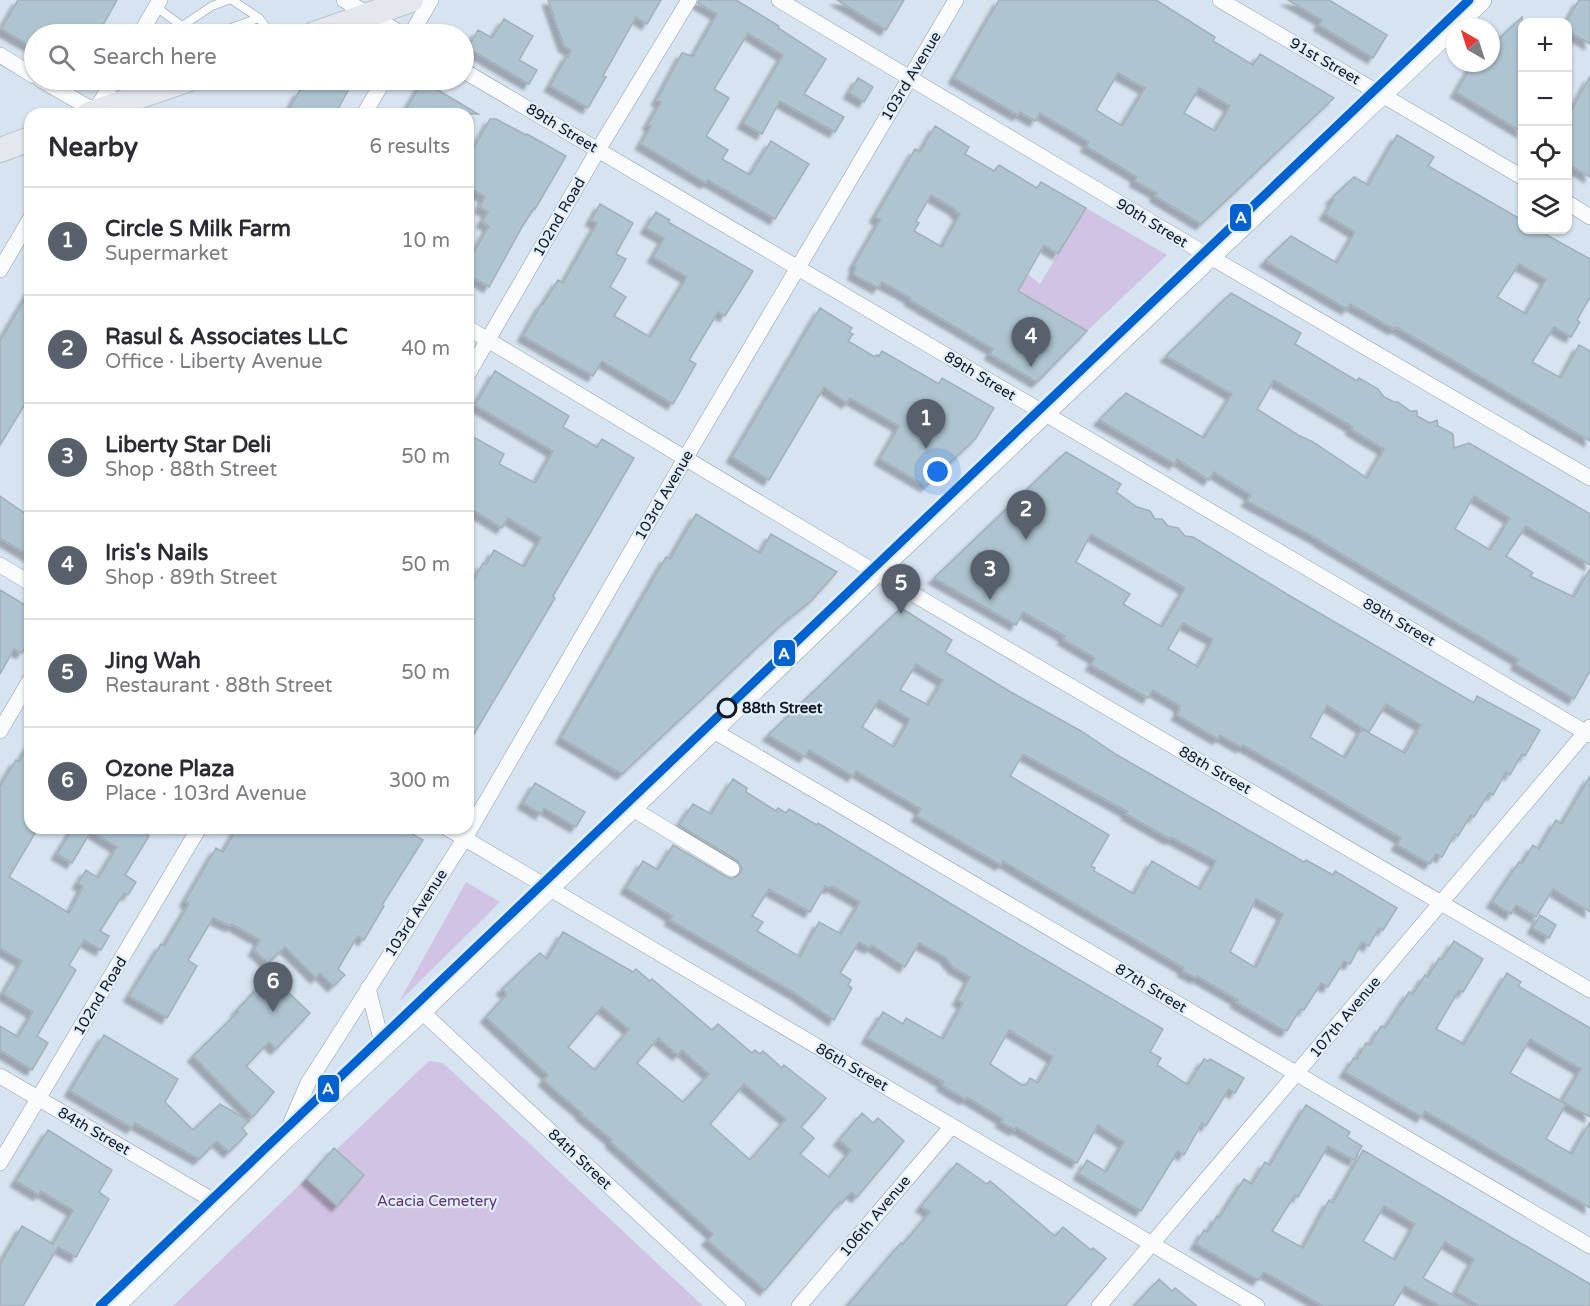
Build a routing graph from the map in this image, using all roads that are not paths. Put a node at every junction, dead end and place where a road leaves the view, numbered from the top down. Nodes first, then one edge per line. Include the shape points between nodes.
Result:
1 (228, 0) edge
2 (232, 0) edge
3 (344, 0) edge
4 (411, 0) edge
5 (431, 0) edge
6 (689, 0) edge
7 (779, 0) edge
8 (956, 0) edge
9 (1220, 0) edge
10 (1481, 0) edge
11 (158, 4) edge
12 (369, 15) junction
13 (259, 18) junction
14 (146, 24) edge
15 (177, 24) edge
16 (191, 24) edge
17 (241, 24) edge
18 (264, 24) edge
19 (343, 24) edge
20 (385, 24) edge
21 (417, 24) edge
22 (0, 55) edge
23 (24, 70) edge
24 (474, 76) edge
25 (910, 78) junction
26 (57, 90) edge
27 (108, 90) edge
28 (159, 90) edge
29 (378, 90) edge
30 (1382, 93) junction
31 (86, 108) edge
32 (97, 108) edge
33 (108, 108) edge
34 (368, 108) edge
35 (24, 141) edge
36 (0, 150) edge
37 (598, 150) junction
38 (1518, 175) edge
39 (1572, 206) edge
40 (1590, 217) edge
41 (24, 229) edge
42 (1210, 257) junction
43 (797, 268) junction
44 (0, 270) edge
45 (474, 332) edge
46 (488, 340) junction
47 (474, 364) edge
48 (1044, 414) junction
49 (686, 457) junction
50 (1590, 478) edge
51 (0, 565) edge
52 (876, 571) junction
53 (24, 579) edge
54 (24, 690) edge
55 (712, 730) junction
56 (0, 731) edge
57 (1588, 731) edge
58 (631, 808) junction
59 (474, 822) edge
60 (195, 834) edge
61 (458, 834) edge
62 (467, 834) edge
63 (465, 838) junction
64 (732, 869) dead end
65 (547, 889) junction
66 (1441, 903) junction
67 (369, 988) junction
68 (1590, 990) edge
69 (421, 1011) junction
70 (383, 1047) junction
71 (1297, 1074) junction
72 (0, 1076) edge
73 (39, 1099) junction
74 (952, 1126) junction
75 (284, 1139) junction
76 (0, 1163) edge
77 (219, 1204) junction
78 (1152, 1244) junction
79 (1590, 1246) edge
80 (114, 1306) edge
81 (738, 1306) edge
82 (799, 1306) edge
83 (1099, 1306) edge
84 (1257, 1306) edge

1 - 16 lane
2 - 13 lane
3 - 12 street
4 - 12 main road
5 - 21 street
6 - 37 street, 102nd Road
7 - 25 street, 90th Street
8 - 25 street, 103rd Avenue
9 - 30 street, 91st Street
10 - 30 street
11 - 14 street
11 - 15 lane
12 - 19 main road
12 - 20 street
13 - 17 lane
13 - 18 lane
22 - 23 street
24 - 37 street, 89th Street
25 - 42 street, 90th Street
25 - 43 street, 103rd Avenue
26 - 31 street
27 - 32 street
28 - 33 main road
29 - 34 street
30 - 38 street, 91st Street
30 - 42 street
35 - 36 main road
37 - 43 street, 89th Street
37 - 46 street, 102nd Road
39 - 40 street
41 - 44 street
42 - 48 street
42 - 50 street, 90th Street
43 - 48 street, 89th Street
43 - 49 street, 103rd Avenue
45 - 46 street, 88th Street
46 - 47 street, 102nd Road
46 - 49 street, 88th Street
48 - 52 street
48 - 57 street, 89th Street
49 - 52 street, 88th Street
49 - 59 street, 103rd Avenue
51 - 53 street
52 - 55 street
52 - 66 street, 88th Street
54 - 56 street
55 - 58 street
55 - 71 street, 87th Street
57 - 66 street, 107th Avenue
58 - 64 street
58 - 65 street
60 - 73 street, 102nd Road
61 - 63 street, 86th Street
62 - 63 street, 103rd Avenue
63 - 65 street, 86th Street
63 - 67 street, 103rd Avenue
65 - 69 street
65 - 74 street, 86th Street
66 - 68 street, 88th Street
66 - 71 street, 107th Avenue
67 - 70 street
67 - 75 street, 103rd Avenue via 308,1083
69 - 70 street
69 - 81 street, 84th Street
70 - 75 street
71 - 78 street, 107th Avenue
71 - 79 street, 87th Street
72 - 73 street, 84th Street
73 - 76 street, 102nd Road
73 - 77 street, 84th Street
74 - 78 street, 86th Street
74 - 82 street, 106th Avenue
75 - 77 street
77 - 80 street
78 - 83 street, 107th Avenue
78 - 84 street, 86th Street

